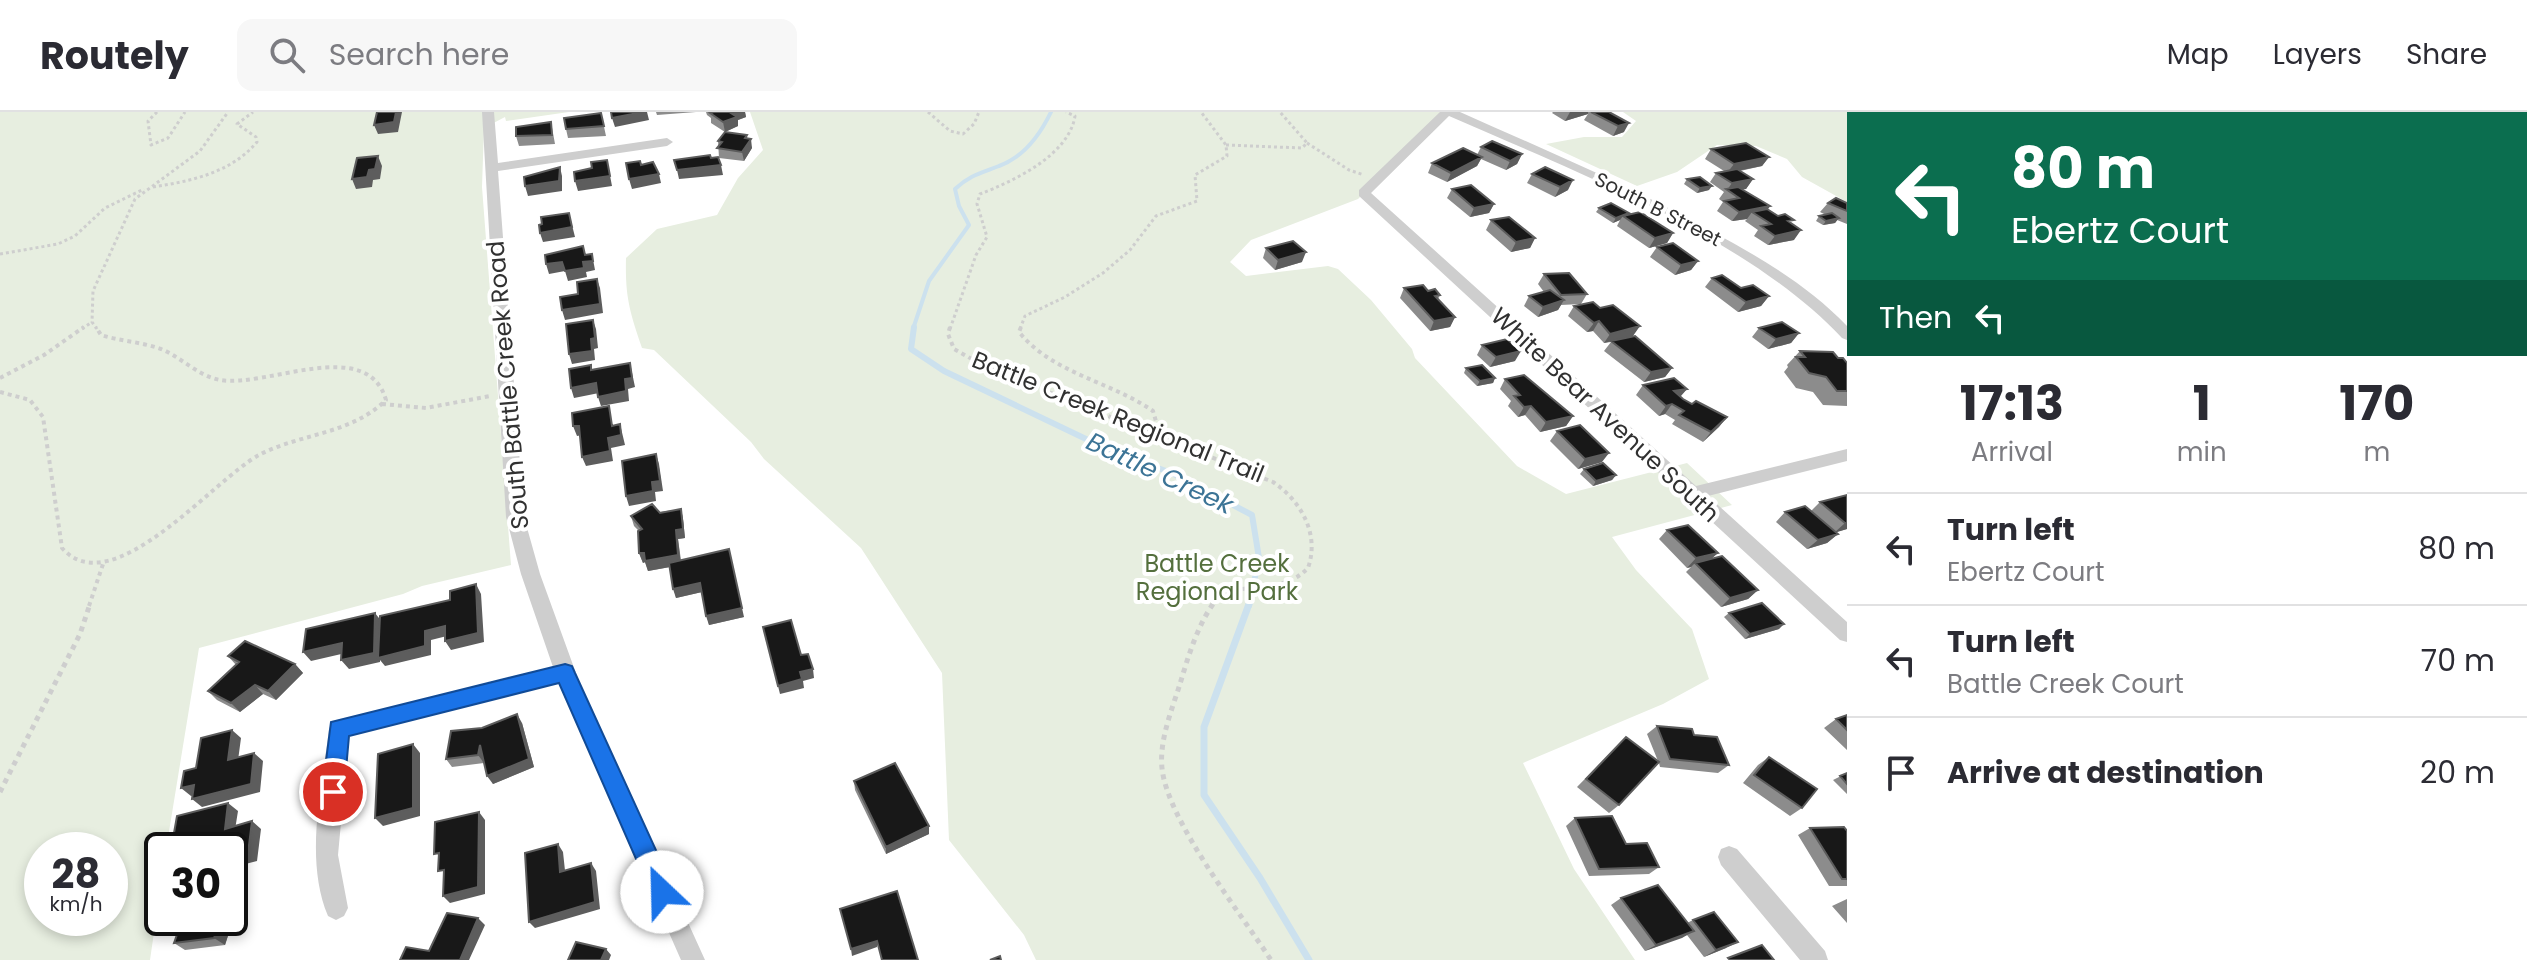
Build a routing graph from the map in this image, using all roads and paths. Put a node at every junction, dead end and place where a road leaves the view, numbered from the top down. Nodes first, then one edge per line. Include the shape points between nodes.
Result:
1 (157, 112) edge
2 (185, 112) edge
3 (228, 112) edge
4 (253, 112) edge
5 (488, 112) edge
6 (928, 112) edge
7 (979, 112) edge
8 (1066, 112) edge
9 (1201, 112) edge
10 (1280, 112) edge
11 (1448, 112) edge
12 (667, 142) dead end
13 (1307, 143) junction
14 (1226, 145) junction
15 (492, 168) junction
16 (1378, 180) junction
17 (149, 187) junction
18 (0, 254) edge
19 (92, 322) junction
20 (1847, 335) edge
21 (0, 378) edge
22 (0, 392) edge
23 (507, 393) junction
24 (382, 404) junction
25 (1160, 435) junction
26 (1847, 455) edge
27 (1691, 494) junction
28 (103, 564) junction
29 (1847, 634) edge
30 (565, 673) junction
31 (0, 792) edge
32 (1729, 857) dead end
33 (336, 908) dead end
34 (693, 960) edge
35 (1271, 960) edge
36 (1816, 960) edge

1 - 2 path via 148,121 151,145 167,140
3 - 17 path via 200,151
4 - 17 path via 237,124 257,142 241,158 187,182
5 - 15 street, South Battle Creek Road
6 - 7 path via 949,133 965,134 974,128
8 - 25 path, Battle Creek Regional Trail via 1076,122 1067,141 1000,188 980,194 977,204 987,237 948,334 954,349 986,367
9 - 14 path
10 - 13 path
11 - 16 street
11 - 20 street, South B Street via 1665,209 1800,289
12 - 15 street
13 - 14 path via 1281,149
13 - 16 path via 1349,170
14 - 25 path via 1227,156 1195,175 1197,201 1160,213 1128,253 1074,293 1025,316 1019,332 1030,349 1153,411
15 - 23 street, South Battle Creek Road
16 - 27 street, White Bear Avenue South via 1364,193
17 - 18 path via 105,208 58,244
17 - 19 path via 135,199 93,291
19 - 21 path
19 - 24 path via 101,335 157,347 221,380 360,368 380,383 386,400
22 - 28 path via 30,400 43,417 62,548 72,560
23 - 24 path via 417,410
23 - 30 street, South Battle Creek Road via 515,517 529,577
24 - 28 path via 358,422 260,454 174,522 128,554
25 - 35 path, Battle Creek Regional Trail via 1291,493 1311,534 1310,560 1301,577 1272,588 1230,591 1216,600 1181,676 1161,766 1168,799
26 - 27 street
27 - 29 street, White Bear Avenue South
28 - 31 path via 80,634
30 - 33 street via 339,729 327,855
30 - 34 street, South Battle Creek Road
32 - 36 street

